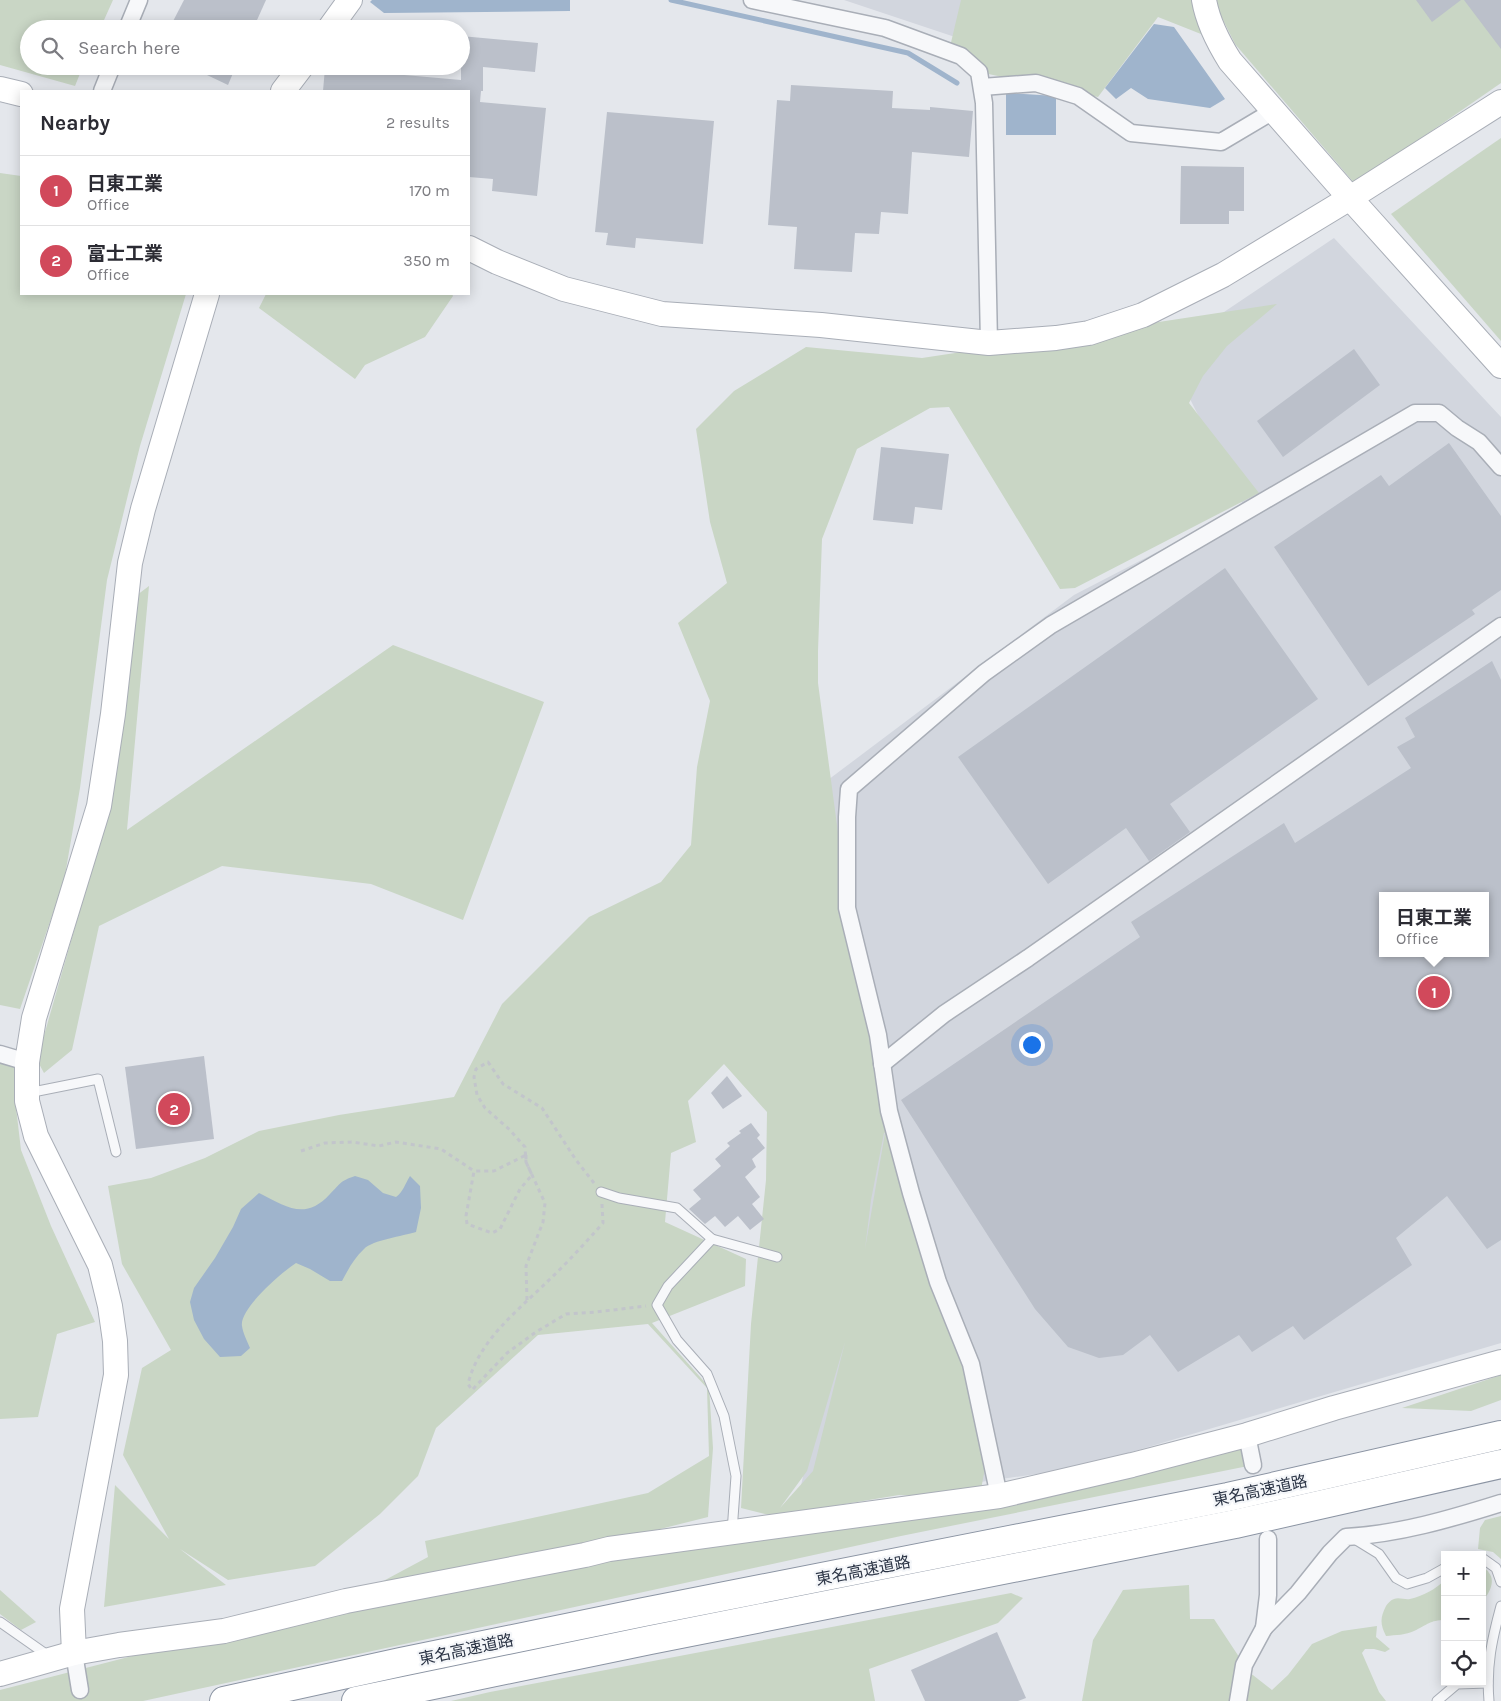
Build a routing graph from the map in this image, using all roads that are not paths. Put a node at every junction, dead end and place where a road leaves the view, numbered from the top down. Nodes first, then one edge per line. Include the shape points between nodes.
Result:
1 (139, 0) edge
2 (350, 0) edge
3 (752, 0) edge
4 (1204, 0) edge
5 (131, 20) edge
6 (336, 20) edge
7 (108, 75) edge
8 (295, 75) edge
9 (982, 87) junction
10 (0, 90) edge
11 (102, 90) edge
12 (284, 90) edge
13 (20, 94) edge
14 (1501, 102) edge
15 (1273, 111) junction
16 (1350, 198) junction
17 (470, 248) edge
18 (207, 295) edge
19 (989, 343) junction
20 (1501, 366) edge
21 (1501, 466) edge
22 (1501, 626) edge
23 (0, 1054) edge
24 (27, 1062) junction
25 (882, 1064) junction
26 (27, 1093) junction
27 (116, 1152) dead end
28 (601, 1192) road end
29 (712, 1239) junction
30 (777, 1257) dead end
31 (1501, 1362) edge
32 (1247, 1435) junction
33 (1501, 1435) edge
34 (1253, 1464) dead end
35 (1501, 1464) edge
36 (999, 1496) junction
37 (1501, 1504) edge
38 (732, 1532) junction
39 (1351, 1536) junction
40 (1268, 1539) dead end
41 (1486, 1561) edge
42 (1441, 1570) edge
43 (1501, 1582) edge
44 (1501, 1606) edge
45 (0, 1622) edge
46 (1264, 1628) junction
47 (63, 1656) junction
48 (0, 1674) edge
49 (1488, 1683) junction
50 (80, 1690) dead end
51 (224, 1701) edge
52 (356, 1701) edge
53 (1238, 1701) edge
54 (1437, 1701) edge
55 (1489, 1701) edge

1 - 5 street
2 - 6 street
3 - 9 street via 885,28 961,56 979,72
4 - 15 street via 1216,38 1230,61
7 - 11 street
8 - 12 street
9 - 15 street via 1036,83 1078,96 1131,133 1221,142
9 - 19 street
10 - 13 street
14 - 16 street
15 - 16 street
16 - 19 street via 1223,275 1143,315 1089,333
16 - 20 street
17 - 19 street via 564,289 662,314 821,325
18 - 24 street via 130,563 99,806 34,1018
21 - 25 street via 1479,442 1439,413 1415,413 1051,625 984,674 849,790 846,908 878,1035
22 - 25 street via 944,1014
23 - 24 street
24 - 26 street
25 - 36 street via 888,1111 911,1193 938,1282 971,1364
26 - 27 lane via 98,1079
26 - 47 street via 36,1136 100,1265 115,1341 116,1375
28 - 29 lane via 677,1208
29 - 30 lane
29 - 38 lane via 668,1286 657,1305 677,1340 707,1374 724,1416 736,1476
31 - 32 street
32 - 34 street
32 - 36 street
33 - 51 highway, 東名高速道路 via 1228,1497 644,1612
35 - 52 highway, 東名高速道路 via 1235,1524
36 - 38 street
37 - 39 street via 1447,1520
38 - 47 street via 609,1549 346,1601 224,1631
39 - 42 lane via 1379,1554 1396,1578 1407,1584
39 - 46 street via 1330,1553
40 - 46 street via 1268,1595
41 - 43 lane via 1496,1568
44 - 49 lane via 1490,1649
45 - 47 lane
46 - 53 street via 1244,1665
47 - 48 street
47 - 50 street
49 - 54 lane via 1457,1684
49 - 55 lane

